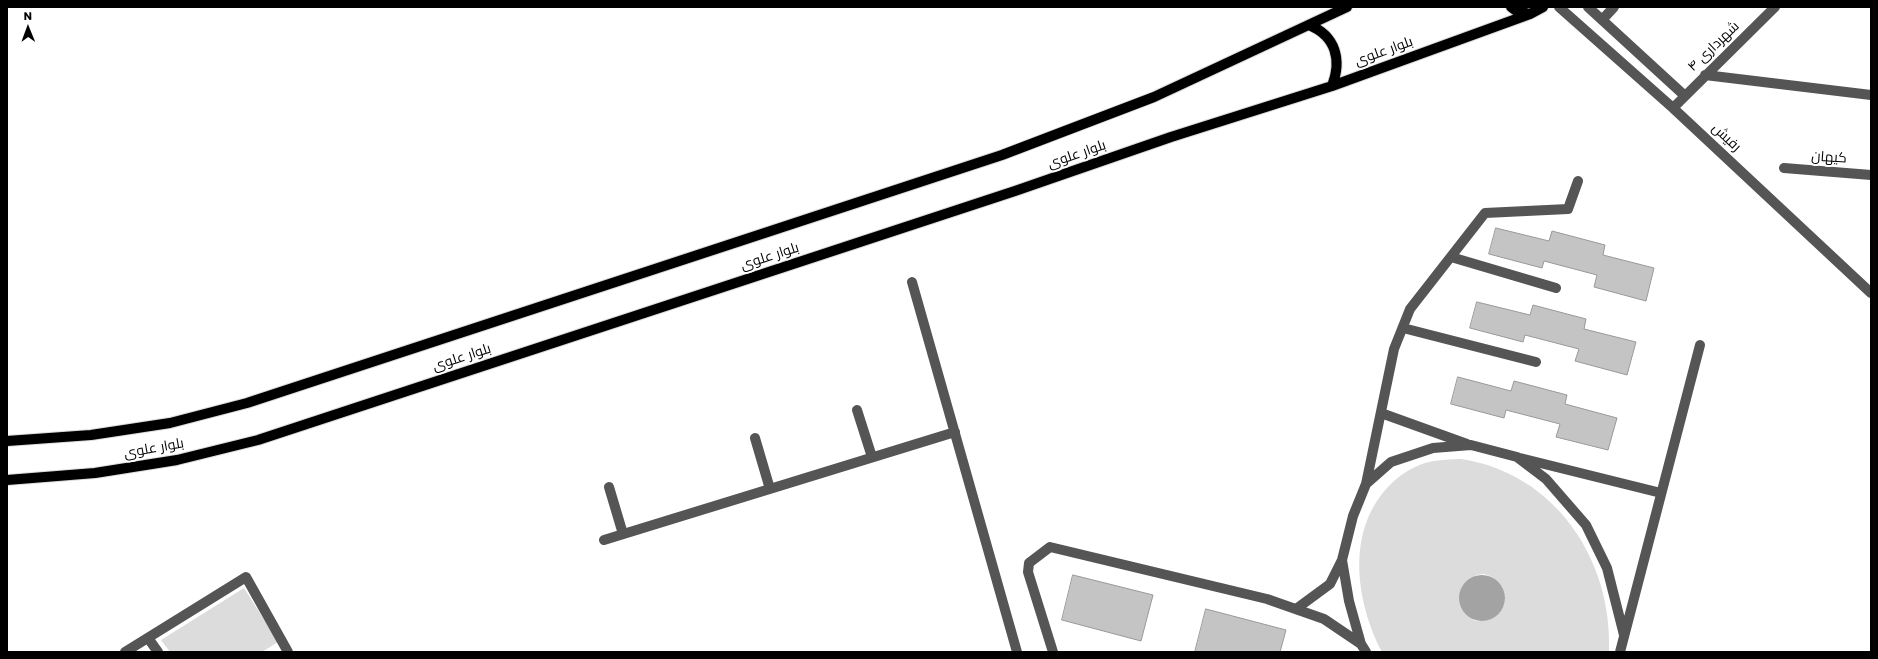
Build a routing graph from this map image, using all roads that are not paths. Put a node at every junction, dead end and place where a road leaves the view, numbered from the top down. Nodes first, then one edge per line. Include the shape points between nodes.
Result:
1 (1347, 7) edge
2 (1511, 7) edge
3 (1543, 7) edge
4 (1559, 7) edge
5 (1588, 7) edge
6 (1614, 7) edge
7 (1776, 7) edge
8 (1530, 14) junction
9 (1602, 20) junction
10 (1309, 25) junction
11 (1705, 75) junction
12 (1332, 86) junction
13 (1871, 95) edge
14 (1685, 96) junction
15 (1673, 108) junction
16 (1784, 168) dead end
17 (1871, 174) edge
18 (1578, 181) dead end
19 (1451, 257) junction
20 (912, 282) dead end
21 (1556, 288) dead end
22 (1871, 293) edge
23 (1402, 328) junction
24 (1700, 345) dead end
25 (1536, 362) dead end
26 (857, 410) dead end
27 (1381, 413) junction
28 (955, 432) junction
29 (755, 438) dead end
30 (7, 442) edge
31 (1471, 446) junction
32 (872, 457) junction
33 (1516, 457) junction
34 (7, 480) edge
35 (1366, 484) junction
36 (609, 487) dead end
37 (770, 489) junction
38 (1661, 492) junction
39 (624, 534) junction
40 (604, 540) dead end
41 (1342, 560) junction
42 (1296, 609) junction
43 (1624, 635) junction
44 (148, 638) junction
45 (1363, 648) edge
46 (125, 652) edge
47 (158, 652) edge
48 (288, 652) edge
49 (1018, 652) edge
50 (1053, 652) edge
51 (1620, 652) edge

1 - 10 main road, بلوار علوی
2 - 8 main road
3 - 8 main road, بلوار علوی
4 - 15 street, رفیش
5 - 9 street
6 - 9 street
7 - 11 street, شهرداری ۴
8 - 12 main road, بلوار علوی
9 - 14 street
10 - 12 main road via 1319,29 1334,49 1337,61
10 - 30 main road, بلوار علوی via 1154,97 1002,155 247,403 170,423 91,435
11 - 13 street
11 - 14 street, شهرداری ۴
12 - 34 main road, بلوار علوی via 258,440 170,461 95,473
14 - 15 street, شهرداری ۴
15 - 22 street, رفیش
16 - 17 street, کیهان
18 - 19 street via 1568,209 1485,213
19 - 21 street
19 - 23 street via 1410,309
20 - 28 street
23 - 25 street
23 - 27 street via 1394,349
24 - 38 street
26 - 32 street
27 - 31 street
27 - 35 street
28 - 32 street
28 - 49 street
29 - 37 street
31 - 33 street
31 - 35 street via 1433,448 1391,462
32 - 37 street
33 - 38 street
33 - 43 street via 1546,479 1586,525 1607,568
35 - 41 street via 1353,516
36 - 39 street
37 - 39 street
38 - 43 street
39 - 40 street
41 - 42 street via 1330,584
41 - 45 street via 1349,601
42 - 45 street via 1324,619
42 - 50 street via 1259,597 1050,547 1029,564 1028,572
43 - 51 street
44 - 46 street
44 - 47 street
44 - 48 street via 246,577

